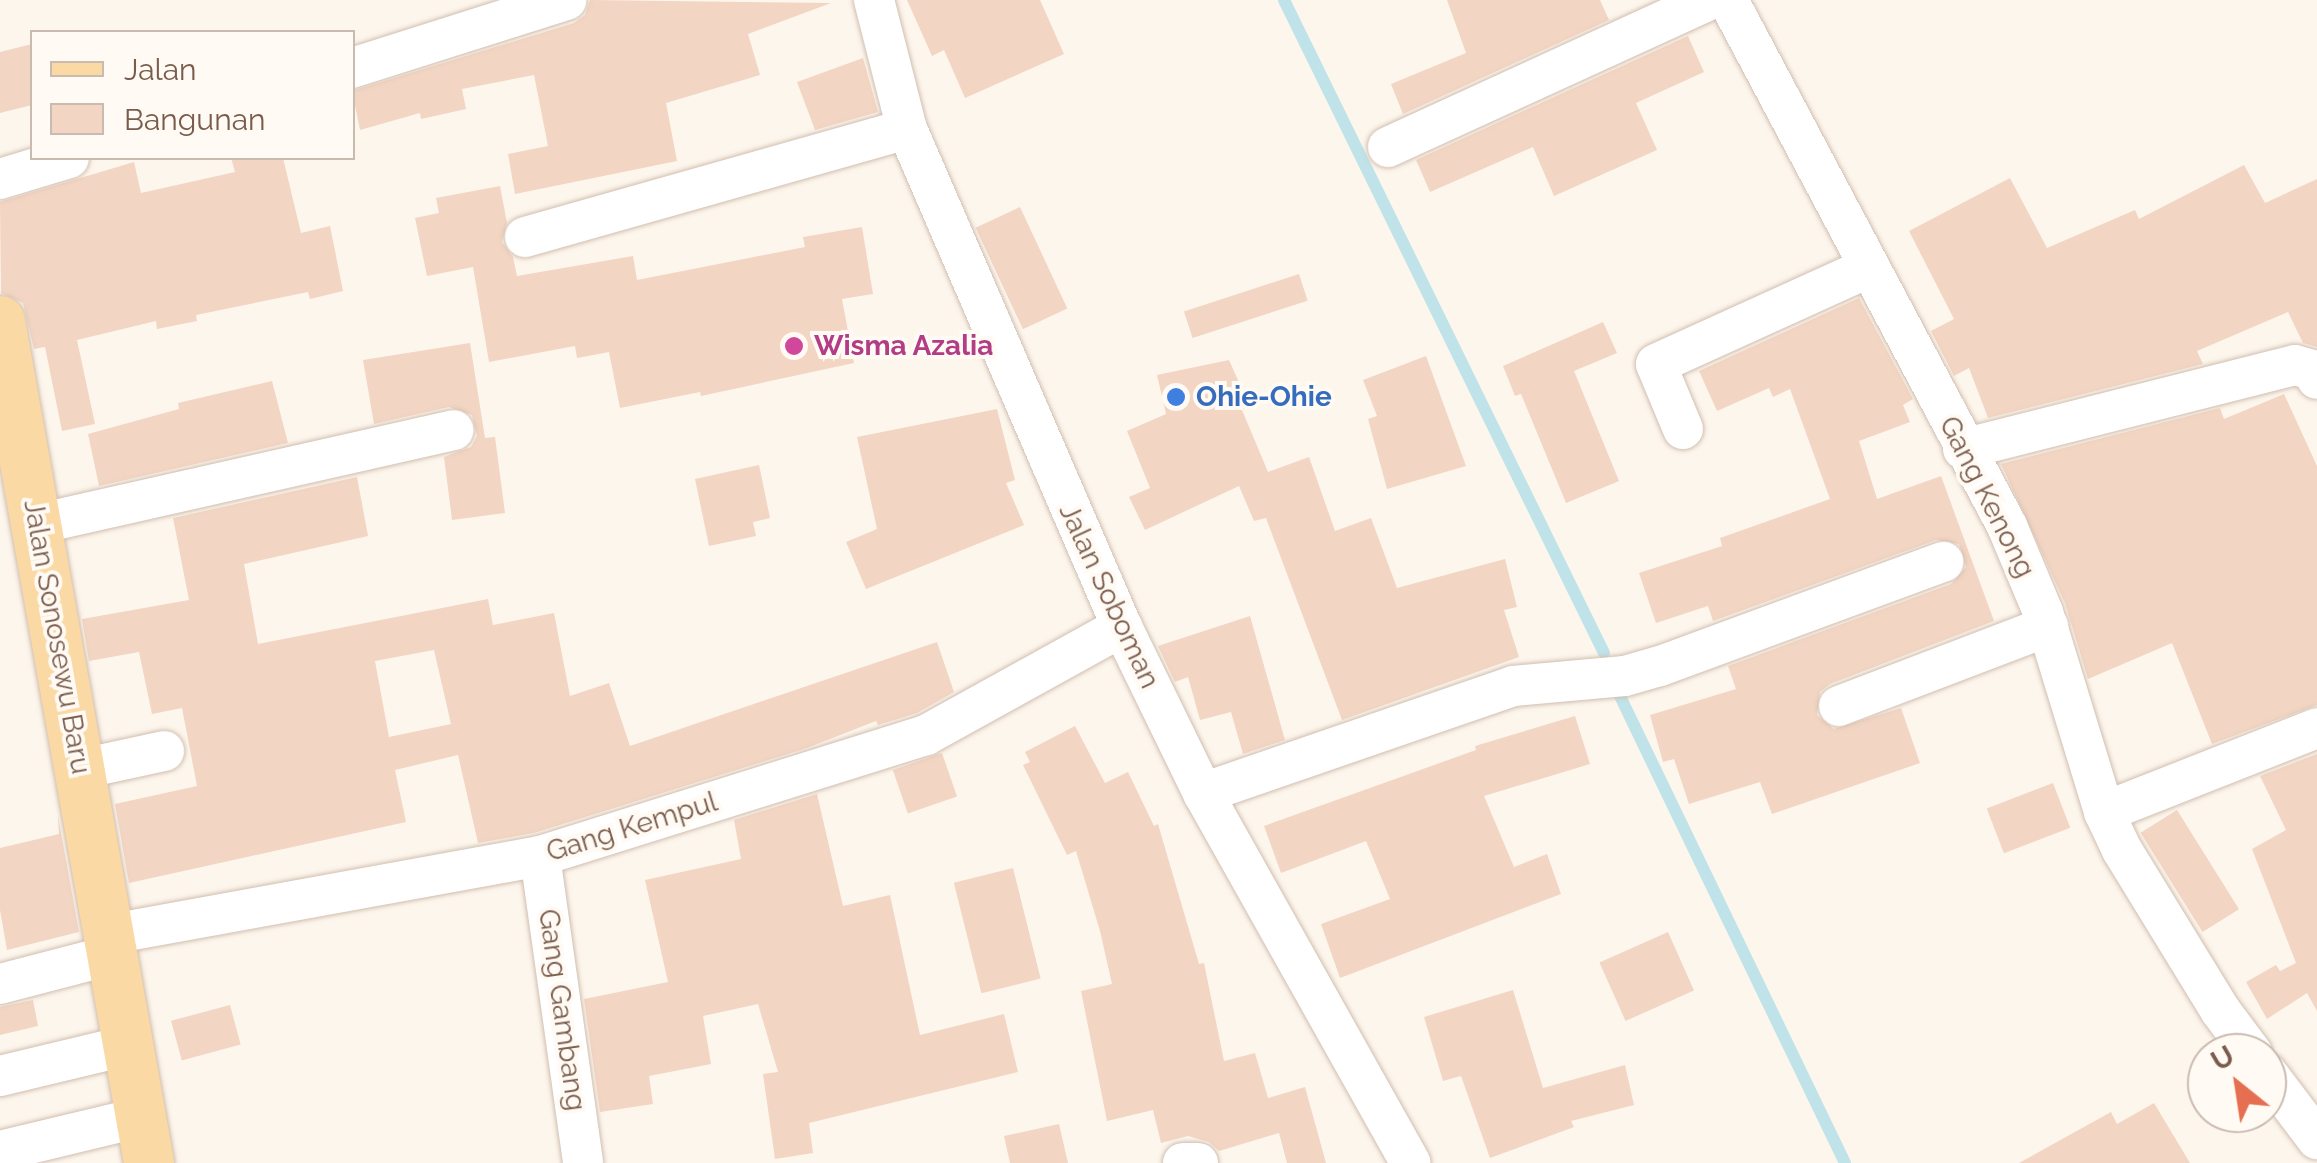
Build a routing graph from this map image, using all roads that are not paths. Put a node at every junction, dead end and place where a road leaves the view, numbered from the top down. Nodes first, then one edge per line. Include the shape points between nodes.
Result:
1 (567, 0) edge
2 (874, 0) edge
3 (1710, 0) edge
4 (1728, 0) edge
5 (355, 67) edge
6 (907, 128) junction
7 (1388, 146) dead end
8 (63, 160) edge
9 (0, 180) edge
10 (525, 237) dead end
11 (1868, 268) junction
12 (0, 321) edge
13 (2315, 374) edge
14 (1683, 428) dead end
15 (454, 430) dead end
16 (1962, 449) junction
17 (36, 524) junction
18 (1942, 562) dead end
19 (2048, 626) junction
20 (1122, 628) junction
21 (1840, 706) dead end
22 (2317, 728) edge
23 (164, 751) dead end
24 (81, 769) junction
25 (1203, 793) junction
26 (2104, 812) junction
27 (540, 856) junction
28 (113, 944) junction
29 (0, 984) edge
30 (2237, 1033) edge
31 (129, 1045) junction
32 (0, 1076) edge
33 (2287, 1099) edge
34 (2317, 1139) edge
35 (146, 1140) edge
36 (0, 1151) edge
37 (583, 1163) edge
38 (1183, 1163) edge
39 (1198, 1163) edge
40 (1411, 1163) edge

1 - 5 street
2 - 6 street, Jalan Soboman
3 - 7 street
4 - 11 street, Gang Kenong
6 - 10 street
6 - 20 street, Jalan Soboman
8 - 9 street
11 - 14 street via 1656,364
11 - 16 street, Gang Kenong
12 - 17 main road, Jalan Sonosewu Baru
13 - 16 street via 2294,364
15 - 17 street
16 - 19 street, Gang Kenong via 2007,526
17 - 24 main road, Jalan Sonosewu Baru
18 - 25 street via 1660,666 1625,676 1513,686
19 - 21 street
19 - 26 street, Gang Kenong
20 - 25 street, Jalan Soboman
20 - 27 street, Gang Kempul via 926,735
22 - 26 street
23 - 24 street
24 - 28 main road, Jalan Sonosewu Baru
25 - 40 street, Jalan Soboman
26 - 30 street, Gang Kenong
27 - 28 street, Gang Kempul
27 - 37 street, Gang Gambang
28 - 29 street, Gang Kempul
28 - 31 main road, Jalan Sonosewu Baru
31 - 32 street
31 - 35 main road, Jalan Sonosewu Baru
33 - 34 street
35 - 36 street
38 - 39 street

